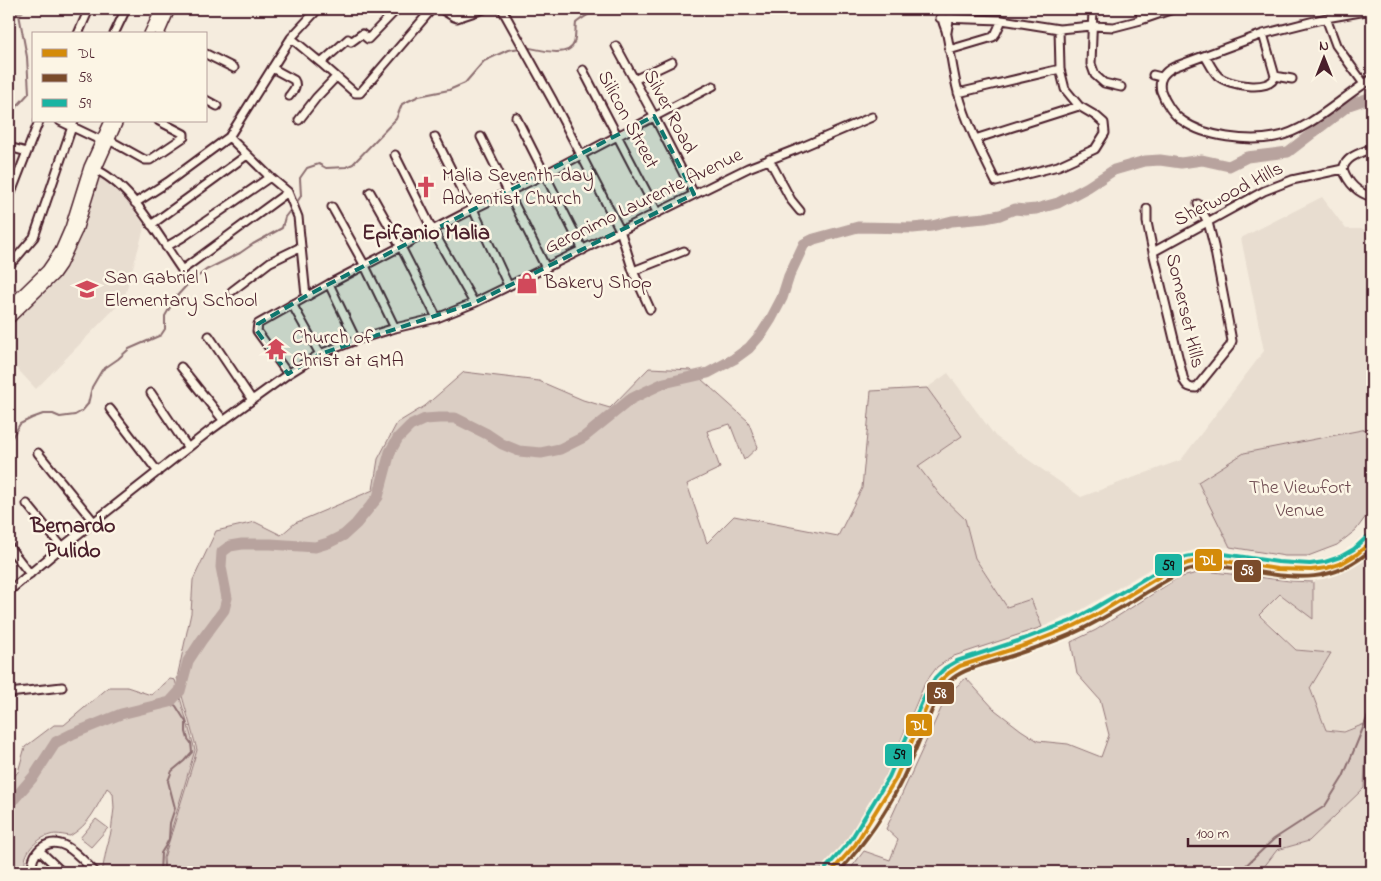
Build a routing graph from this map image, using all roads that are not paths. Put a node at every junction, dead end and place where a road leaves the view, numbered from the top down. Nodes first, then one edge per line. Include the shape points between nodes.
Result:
1 (89, 9) edge
2 (126, 9) edge
3 (161, 9) edge
4 (170, 9) edge
5 (318, 9) edge
6 (397, 9) edge
7 (432, 9) edge
8 (441, 9) edge
9 (484, 9) edge
10 (502, 9) edge
11 (941, 9) edge
12 (951, 9) edge
13 (1093, 9) edge
14 (1140, 9) edge
15 (1173, 9) edge
16 (1372, 10) edge
17 (940, 18) junction
18 (951, 18) junction
19 (1326, 18) junction
20 (1002, 20) junction
21 (1141, 20) junction
22 (1092, 26) junction
23 (1059, 29) junction
24 (79, 32) edge
25 (115, 32) edge
26 (157, 32) edge
27 (947, 32) junction
28 (1263, 34) junction
29 (291, 38) junction
30 (616, 46) dead end
31 (949, 50) junction
32 (208, 55) edge
33 (1205, 56) junction
34 (672, 62) dead end
35 (321, 63) junction
36 (234, 68) dead end
37 (272, 68) junction
38 (1060, 69) junction
39 (583, 70) dead end
40 (1153, 75) dead end
41 (1276, 76) junction
42 (336, 77) junction
43 (1162, 77) junction
44 (1292, 79) dead end
45 (1372, 79) edge
46 (634, 80) junction
47 (1364, 84) junction
48 (713, 86) dead end
49 (1121, 87) dead end
50 (958, 93) junction
51 (289, 96) dead end
52 (208, 101) edge
53 (217, 106) dead end
54 (1078, 106) junction
55 (654, 116) junction
56 (516, 117) dead end
57 (872, 117) dead end
58 (299, 120) dead end
59 (39, 122) edge
60 (161, 122) edge
61 (113, 123) edge
62 (73, 124) edge
63 (618, 136) junction
64 (229, 137) junction
65 (435, 137) dead end
66 (482, 137) dead end
67 (975, 139) junction
68 (105, 140) junction
69 (9, 146) edge
70 (1372, 148) edge
71 (27, 152) junction
72 (248, 155) junction
73 (395, 155) dead end
74 (582, 155) junction
75 (769, 160) junction
76 (93, 169) junction
77 (1343, 169) junction
78 (545, 174) junction
79 (270, 177) junction
80 (288, 192) junction
81 (370, 192) dead end
82 (509, 192) junction
83 (694, 194) junction
84 (1372, 197) edge
85 (9, 198) edge
86 (135, 203) junction
87 (1198, 204) dead end
88 (332, 207) dead end
89 (1147, 209) dead end
90 (473, 210) junction
91 (800, 211) dead end
92 (657, 212) junction
93 (1208, 222) junction
94 (151, 225) junction
95 (620, 230) junction
96 (433, 231) junction
97 (166, 247) junction
98 (301, 248) junction
99 (401, 248) junction
100 (583, 250) junction
101 (684, 251) dead end
102 (1153, 252) junction
103 (9, 265) edge
104 (365, 266) junction
105 (546, 268) junction
106 (633, 271) junction
107 (329, 284) junction
108 (508, 285) junction
109 (232, 291) dead end
110 (306, 296) junction
111 (474, 303) junction
112 (292, 304) junction
113 (9, 307) edge
114 (650, 308) dead end
115 (437, 318) junction
116 (9, 319) edge
117 (395, 328) junction
118 (209, 336) dead end
119 (356, 340) junction
120 (320, 354) junction
121 (181, 367) dead end
122 (288, 374) junction
123 (151, 393) dead end
124 (252, 400) junction
125 (110, 409) dead end
126 (224, 421) junction
127 (188, 448) junction
128 (38, 453) dead end
129 (158, 472) junction
130 (27, 504) dead end
131 (94, 522) junction
132 (1372, 541) edge
133 (9, 547) edge
134 (62, 547) junction
135 (30, 574) junction
136 (9, 591) edge
137 (62, 687) dead end
138 (9, 693) edge
139 (39, 850) junction
140 (32, 872) edge
141 (62, 872) edge
142 (95, 872) edge
143 (832, 872) edge

1 - 24 street
2 - 25 street
3 - 26 main road
4 - 26 main road
5 - 29 street
6 - 35 street via 368,39 362,34 351,42 348,39
7 - 42 street via 360,92 354,93
8 - 9 street via 457,18
10 - 74 street
11 - 17 street
12 - 18 street
13 - 22 street
14 - 21 street
15 - 21 street
16 - 19 street
17 - 18 street
17 - 27 street
18 - 20 street
18 - 27 street
19 - 28 street
19 - 47 street via 1336,45
20 - 23 street
20 - 31 street via 992,37
21 - 22 street via 1114,27
22 - 23 street
22 - 49 street via 1091,64 1094,74 1104,83
23 - 38 street
27 - 31 street
28 - 33 street
28 - 41 street
29 - 35 street
29 - 37 street
30 - 46 street, Silver Road
31 - 50 street
32 - 36 street
33 - 41 street via 1218,76 1232,83 1265,85
33 - 43 street via 1174,67
34 - 46 street
35 - 42 street
37 - 51 street via 296,83
37 - 64 street
38 - 50 street
38 - 54 street via 1065,89
39 - 63 street, Silicon Street
40 - 43 street
41 - 44 street
42 - 58 street
43 - 47 street via 1162,92 1170,108 1183,122 1211,133 1250,139 1289,133
45 - 47 street
46 - 55 street, Silver Road
48 - 55 street
50 - 67 street
52 - 53 street
54 - 67 street
54 - 67 street via 1096,116 1104,124 1105,133 1095,149 1058,166 996,182
55 - 63 street
55 - 83 street, Silver Road
56 - 78 street
57 - 75 street, Geronimo Laurente Avenue
59 - 71 street
60 - 68 street via 184,134 184,137 150,160
61 - 68 main road
62 - 68 street
62 - 103 street via 34,237
63 - 74 street
63 - 92 street, Silicon Street
64 - 72 street
64 - 86 street
65 - 90 street
66 - 82 street
68 - 76 main road
69 - 71 street
70 - 77 street via 1348,159
71 - 85 street
72 - 79 street
72 - 94 street
73 - 96 street
74 - 78 street
74 - 95 street
75 - 83 street, Geronimo Laurente Avenue
75 - 91 street
76 - 86 street via 109,177
76 - 113 main road via 60,251 47,270
76 - 116 main road via 77,231 61,265
77 - 84 street via 1360,193
77 - 93 street, Sherwood Hills via 1280,184
78 - 82 street
78 - 100 street
79 - 80 street
79 - 97 street
80 - 97 street via 182,270
80 - 98 street via 298,217
81 - 99 street
82 - 90 street
82 - 105 street
83 - 92 street, Geronimo Laurente Avenue
86 - 94 street
87 - 93 street
88 - 104 street
89 - 102 street, Somerset Hills
90 - 96 street
90 - 108 street
92 - 95 street, Geronimo Laurente Avenue
93 - 102 street, Sherwood Hills
93 - 102 street, Somerset Hills via 1232,341 1196,388 1184,382
94 - 97 street
95 - 100 street, Geronimo Laurente Avenue
95 - 106 street
96 - 99 street
96 - 111 street
98 - 109 street via 270,262
98 - 110 street
99 - 104 street
99 - 115 street
100 - 105 street, Geronimo Laurente Avenue
101 - 106 street
104 - 107 street
104 - 117 street
105 - 108 street, Geronimo Laurente Avenue
106 - 114 street
107 - 110 street
107 - 119 street
108 - 111 street, Geronimo Laurente Avenue
110 - 112 street
111 - 115 street, Geronimo Laurente Avenue
112 - 120 street
112 - 122 street via 257,327
115 - 117 street, Geronimo Laurente Avenue
117 - 119 street, Geronimo Laurente Avenue
118 - 124 street
119 - 120 street, Geronimo Laurente Avenue
120 - 122 street, Geronimo Laurente Avenue
121 - 126 street
122 - 124 street, Geronimo Laurente Avenue
123 - 127 street
124 - 126 street, Geronimo Laurente Avenue
125 - 129 street
126 - 127 street, Geronimo Laurente Avenue
127 - 129 street, Geronimo Laurente Avenue
128 - 131 street
129 - 131 street, Geronimo Laurente Avenue
130 - 134 street
131 - 134 street, Geronimo Laurente Avenue
132 - 143 highway via 1346,562 1315,571 1291,571 1222,560 1188,562 1088,620 960,666 940,682 895,780 855,845
133 - 135 street
134 - 135 street, Geronimo Laurente Avenue
135 - 136 street, Geronimo Laurente Avenue
137 - 138 street
139 - 140 street via 32,859
139 - 141 street
139 - 142 street via 50,842 65,845

